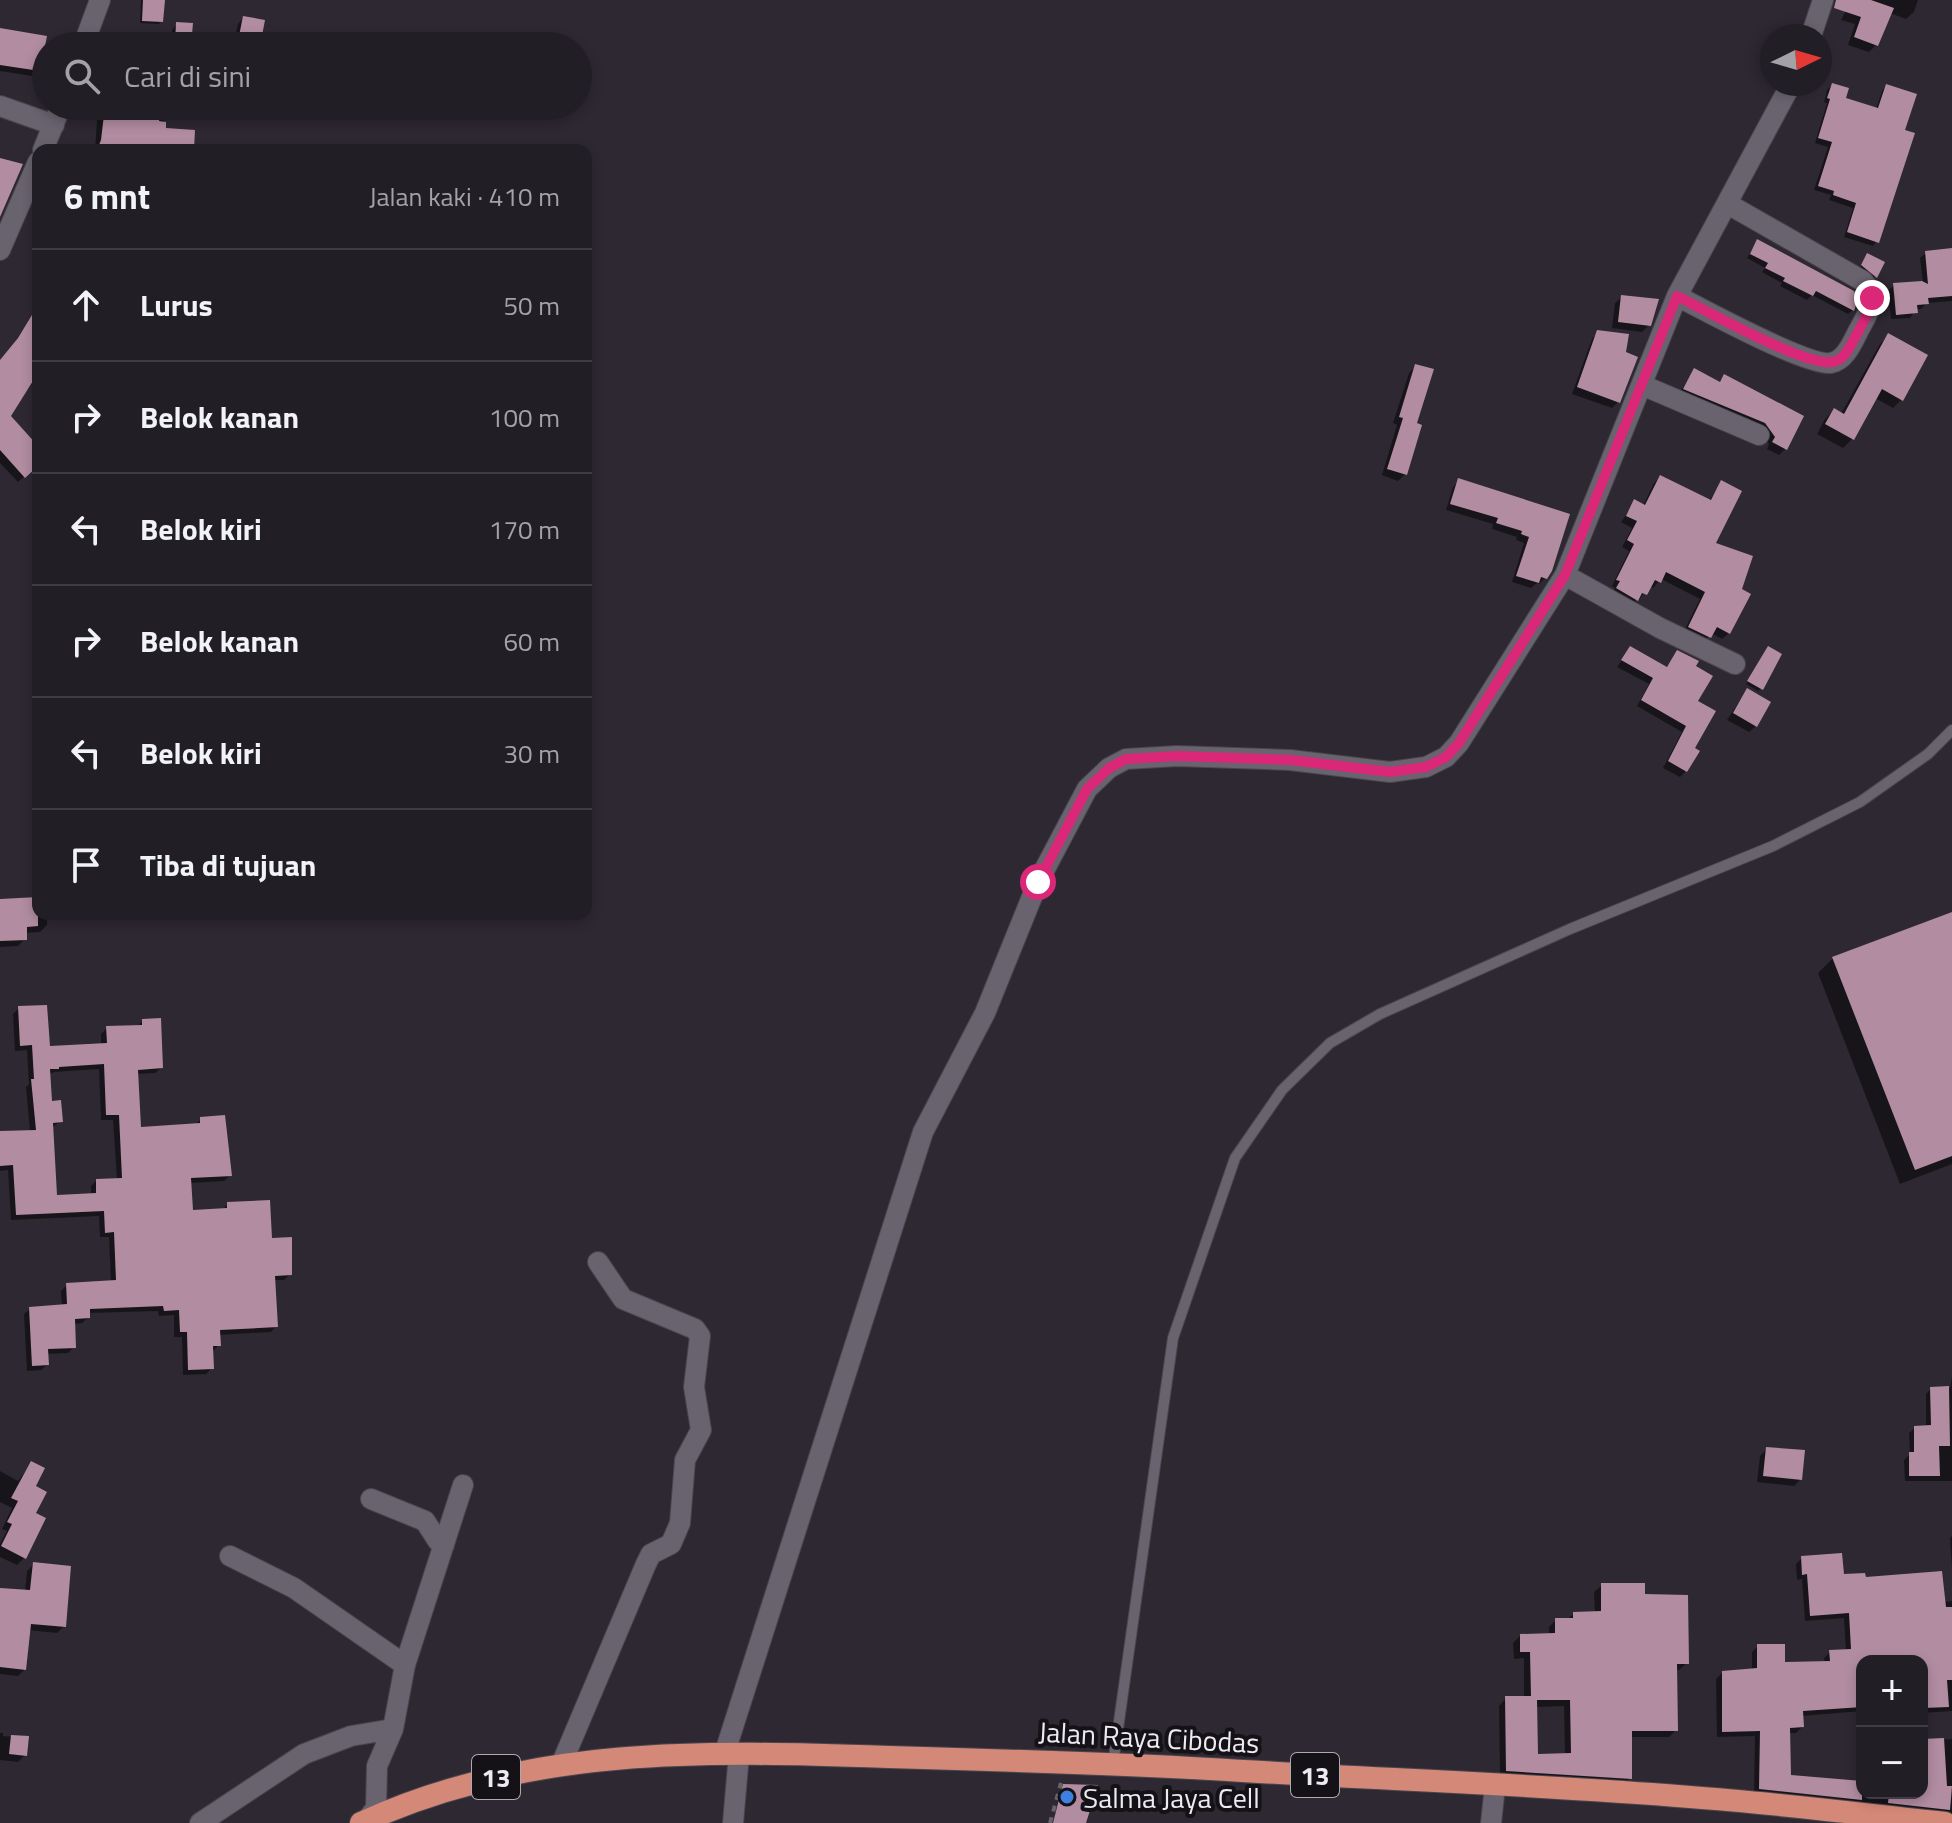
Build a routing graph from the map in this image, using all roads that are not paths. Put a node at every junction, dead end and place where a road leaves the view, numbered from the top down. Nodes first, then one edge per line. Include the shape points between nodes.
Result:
1 (100, 0) edge
2 (1823, 0) edge
3 (1815, 24) edge
4 (88, 32) edge
5 (1785, 96) edge
6 (0, 106) edge
7 (32, 112) edge
8 (55, 120) edge
9 (45, 144) edge
10 (32, 176) edge
11 (1728, 204) junction
12 (0, 250) edge
13 (1677, 296) junction
14 (1642, 385) junction
15 (1759, 435) dead end
16 (1565, 575) junction
17 (1735, 664) dead end
18 (1952, 730) edge
19 (598, 1262) dead end
20 (463, 1485) dead end
21 (371, 1499) dead end
22 (444, 1545) junction
23 (230, 1556) dead end
24 (405, 1665) junction
25 (393, 1729) junction
26 (732, 1754) junction
27 (1113, 1764) junction
28 (561, 1765) junction
29 (1495, 1786) junction
30 (364, 1822) edge
31 (200, 1823) edge
32 (733, 1823) edge
33 (1491, 1823) edge
34 (1945, 1823) edge

1 - 4 street
2 - 3 street
5 - 11 street
6 - 7 street
8 - 9 street
10 - 12 street
11 - 13 street
11 - 13 street via 1863,281 1872,308 1844,357 1833,363 1774,344
13 - 14 street
14 - 15 street
14 - 16 street
16 - 17 street
16 - 26 street via 1459,743 1426,767 1390,772 1290,760 1126,759 1087,789 1038,882 985,1013 923,1132 865,1306
18 - 27 lane via 1928,754 1860,802 1786,840 1380,1014 1330,1043 1282,1090 1235,1158 1173,1338
19 - 28 street via 623,1299 695,1329 700,1336 694,1387 701,1430 685,1460 676,1538 651,1554
20 - 22 street
21 - 22 street via 425,1521
22 - 24 street
23 - 24 street via 294,1588
24 - 25 street
25 - 30 street via 377,1766 376,1808
25 - 31 street via 351,1736 304,1754
26 - 27 highway, Jalan Raya Cibodas / 13
26 - 28 highway, Jalan Raya Cibodas / 13 via 636,1755
26 - 32 street
27 - 29 highway, Jalan Raya Cibodas / 13
28 - 30 highway, 13 via 502,1775
29 - 33 street
29 - 34 highway, Jalan Raya Cibodas / 13 via 1691,1797

